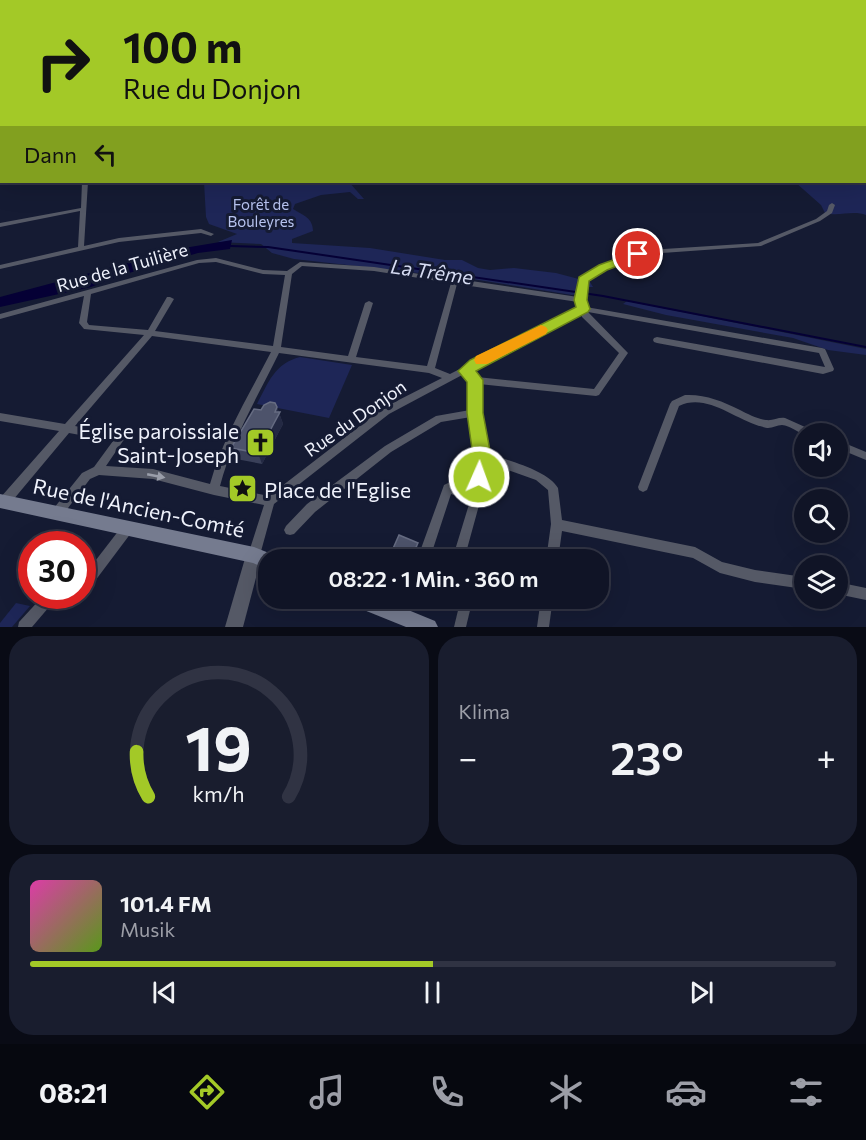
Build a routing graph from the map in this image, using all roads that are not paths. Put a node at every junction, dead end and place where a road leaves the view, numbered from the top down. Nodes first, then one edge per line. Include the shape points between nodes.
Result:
1 (85, 183) edge
2 (832, 204) dead end
3 (84, 209) junction
4 (0, 225) edge
5 (211, 234) dead end
6 (81, 249) junction
7 (0, 267) edge
8 (289, 273) junction
9 (455, 280) junction
10 (88, 293) junction
11 (170, 299) dead end
12 (582, 302) junction
13 (369, 303) dead end
14 (0, 317) edge
15 (150, 333) junction
16 (657, 340) dead end
17 (276, 351) junction
18 (351, 360) junction
19 (430, 370) junction
20 (466, 371) junction
21 (451, 378) junction
22 (475, 380) junction
23 (475, 413) junction
24 (0, 417) edge
25 (794, 427) edge
26 (68, 428) junction
27 (848, 449) edge
28 (482, 456) junction
29 (866, 456) edge
30 (98, 470) junction
31 (644, 487) dead end
32 (214, 490) junction
33 (476, 498) junction
34 (270, 501) junction
35 (2, 502) edge
36 (58, 512) junction
37 (558, 524) junction
38 (127, 529) junction
39 (290, 530) dead end
40 (262, 549) edge
41 (426, 549) edge
42 (461, 549) edge
43 (554, 549) edge
44 (258, 557) edge
45 (258, 566) edge
46 (96, 570) edge
47 (794, 582) edge
48 (848, 590) edge
49 (866, 594) edge
50 (40, 609) edge
51 (383, 609) edge
52 (465, 609) edge
53 (545, 609) edge
54 (24, 627) edge
55 (234, 627) edge
56 (429, 627) edge
57 (460, 627) edge
58 (543, 627) edge

1 - 3 street
2 - 12 street via 830,212 818,220 759,245 648,252 617,261 587,276
3 - 4 street
3 - 6 street
5 - 6 street via 201,231 152,235
6 - 7 street
8 - 9 street via 300,264
8 - 10 street, Rue de la Tuilière via 265,272 216,260 199,261
8 - 17 street
9 - 12 street
9 - 19 street
10 - 14 street, Rue de la Tuilière
10 - 15 street via 82,323 85,326
11 - 15 street
12 - 16 street via 822,351 830,369 823,371
12 - 20 street, Rue du Donjon
12 - 22 street via 585,315 624,353 596,393
13 - 18 street
15 - 17 street
15 - 26 street
17 - 18 street
17 - 32 street via 231,440
18 - 19 street
19 - 21 street
20 - 21 street, Rue du Donjon
20 - 22 street
21 - 34 street, Rue du Donjon via 386,411
22 - 23 street
23 - 28 street
23 - 39 street via 440,419 388,449 311,508
24 - 26 street
25 - 31 street via 780,421 768,424 692,397 682,399 675,404
26 - 30 street via 120,438
26 - 35 street
27 - 29 street
28 - 33 street
28 - 37 street via 548,482 554,488
30 -> 32 street via 153,474
30 - 36 street via 86,476
32 - 34 street
33 - 41 street via 448,488
33 - 42 street
34 - 40 street
35 - 36 main road, Rue de l'Ancien-Comté
36 - 38 main road, Rue de l'Ancien-Comté
37 - 43 street
37 - 47 street via 695,553 720,567
38 - 44 main road, Rue de l'Ancien-Comté
38 - 46 street
45 - 55 street
48 - 49 street
50 - 54 street
51 - 56 main road
52 - 57 street
53 - 58 street

